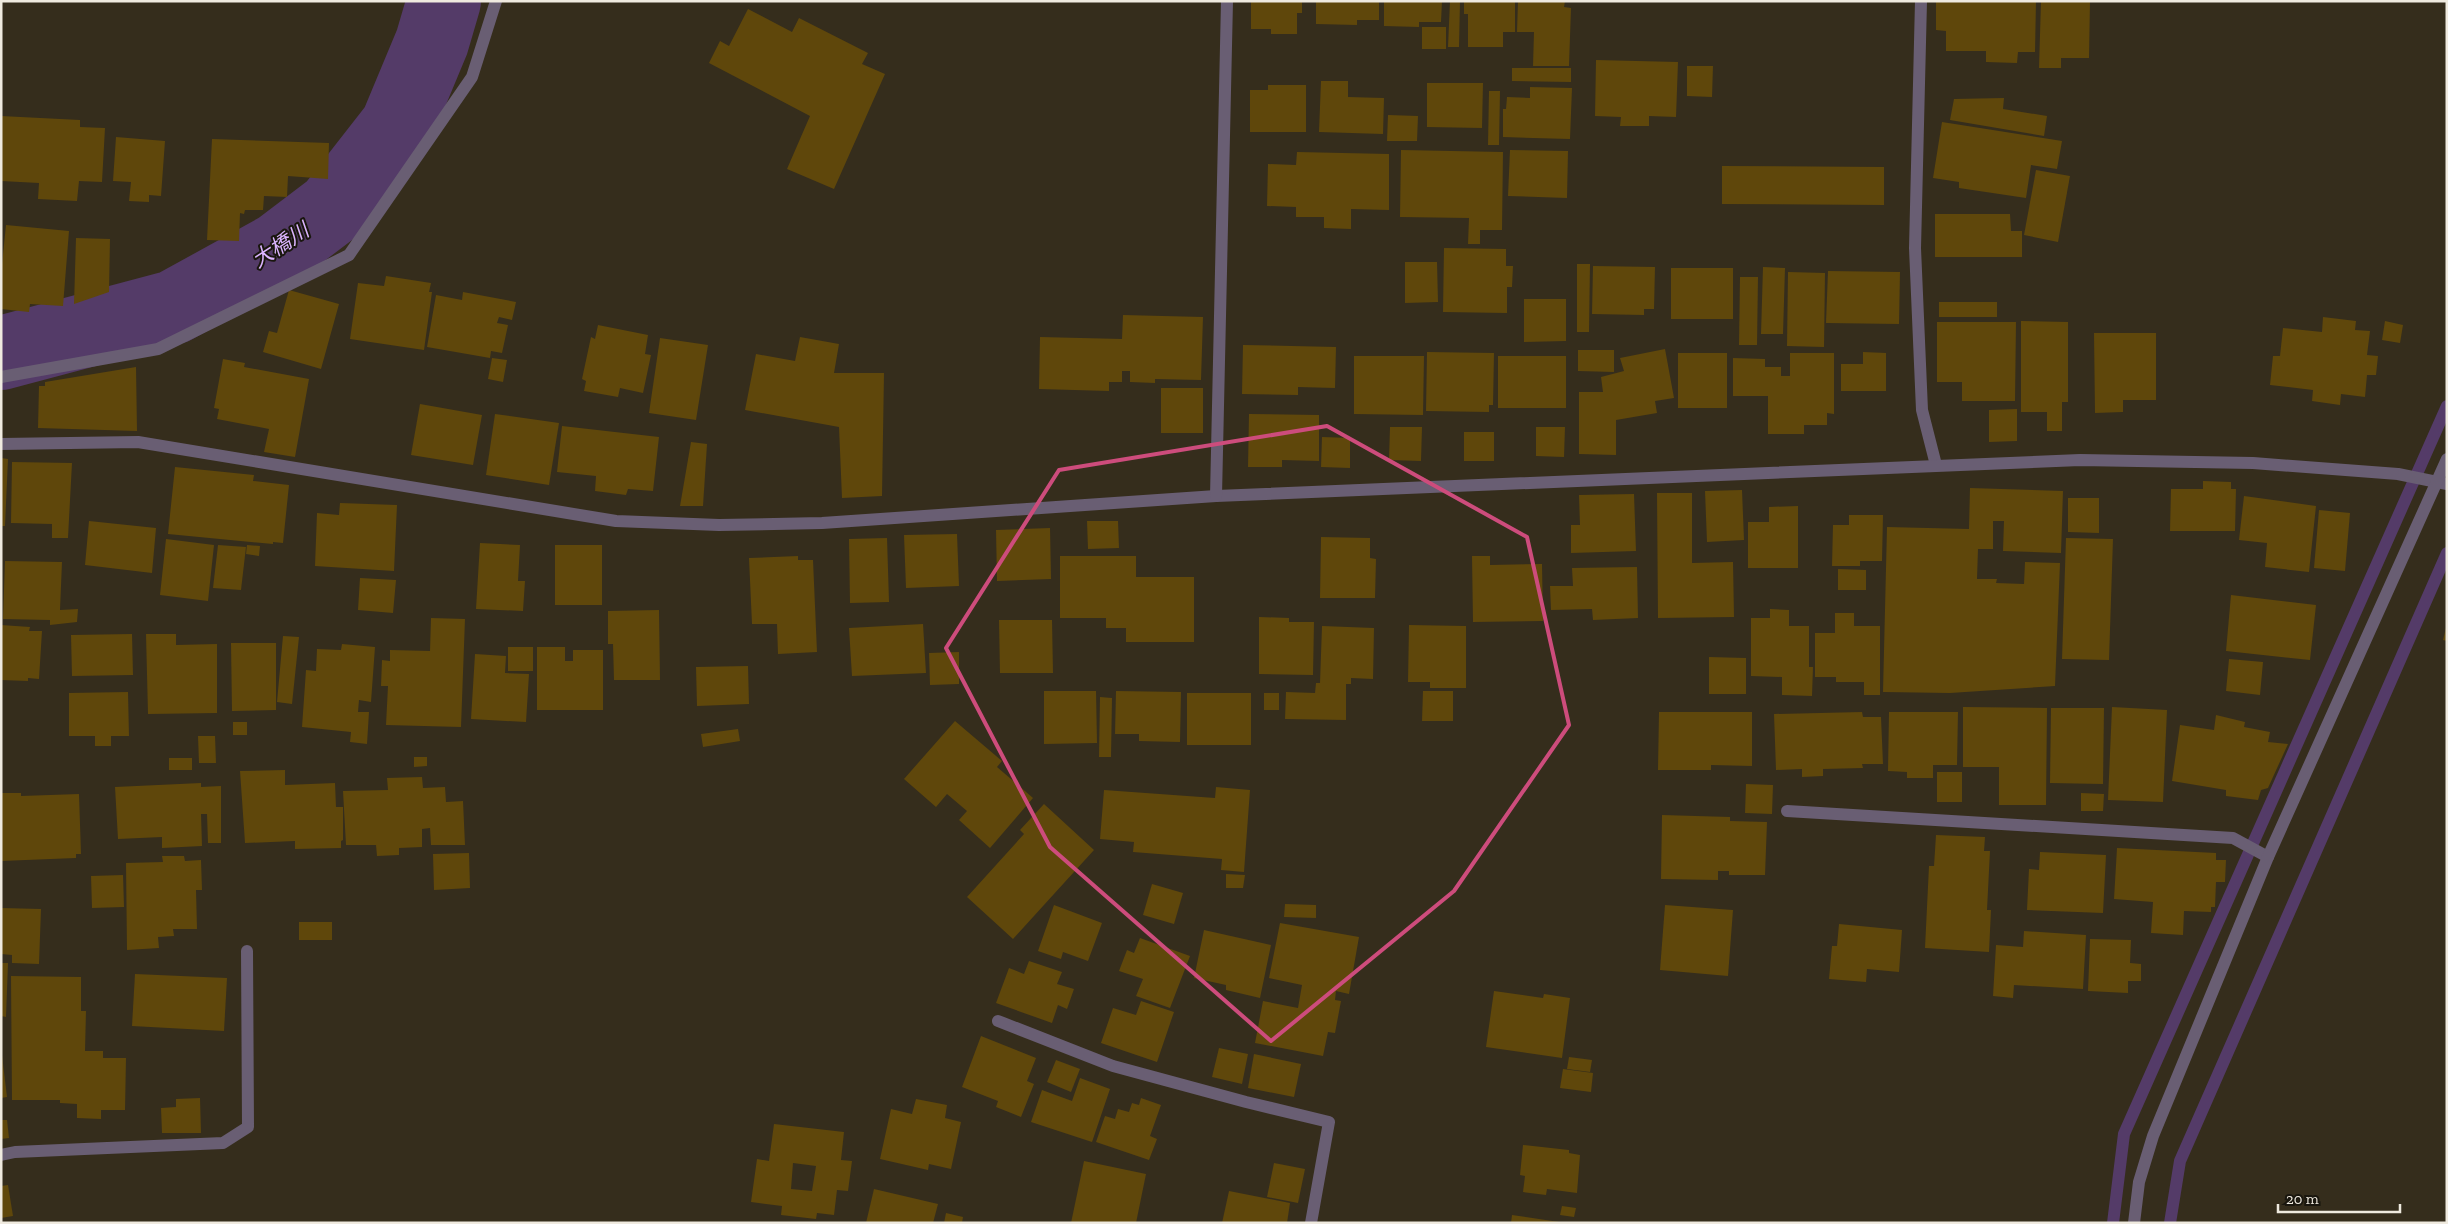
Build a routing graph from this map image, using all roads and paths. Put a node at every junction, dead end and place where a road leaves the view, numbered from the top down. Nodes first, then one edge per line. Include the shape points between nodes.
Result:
1 (496, 1) edge
2 (1227, 1) edge
3 (1921, 1) edge
4 (1, 377) edge
5 (1, 444) edge
6 (2447, 458) edge
7 (1936, 466) junction
8 (2442, 483) edge
9 (1216, 496) junction
10 (1787, 811) dead end
11 (2268, 857) junction
12 (247, 951) dead end
13 (998, 1021) dead end
14 (1, 1155) edge
15 (1311, 1223) edge
16 (2134, 1223) edge

1 - 4 street via 472,77 348,255 158,349
2 - 9 street
3 - 7 street via 1915,248 1922,410
5 - 9 street via 138,442 616,521 719,525 822,523
6 - 8 street
7 - 8 street via 2080,460 2253,463 2398,474
7 - 9 street
8 - 11 street
10 - 11 street via 2234,838
11 - 16 street via 2152,1136
12 - 14 street via 248,1127 223,1143
13 - 15 street via 1113,1066 1330,1122

